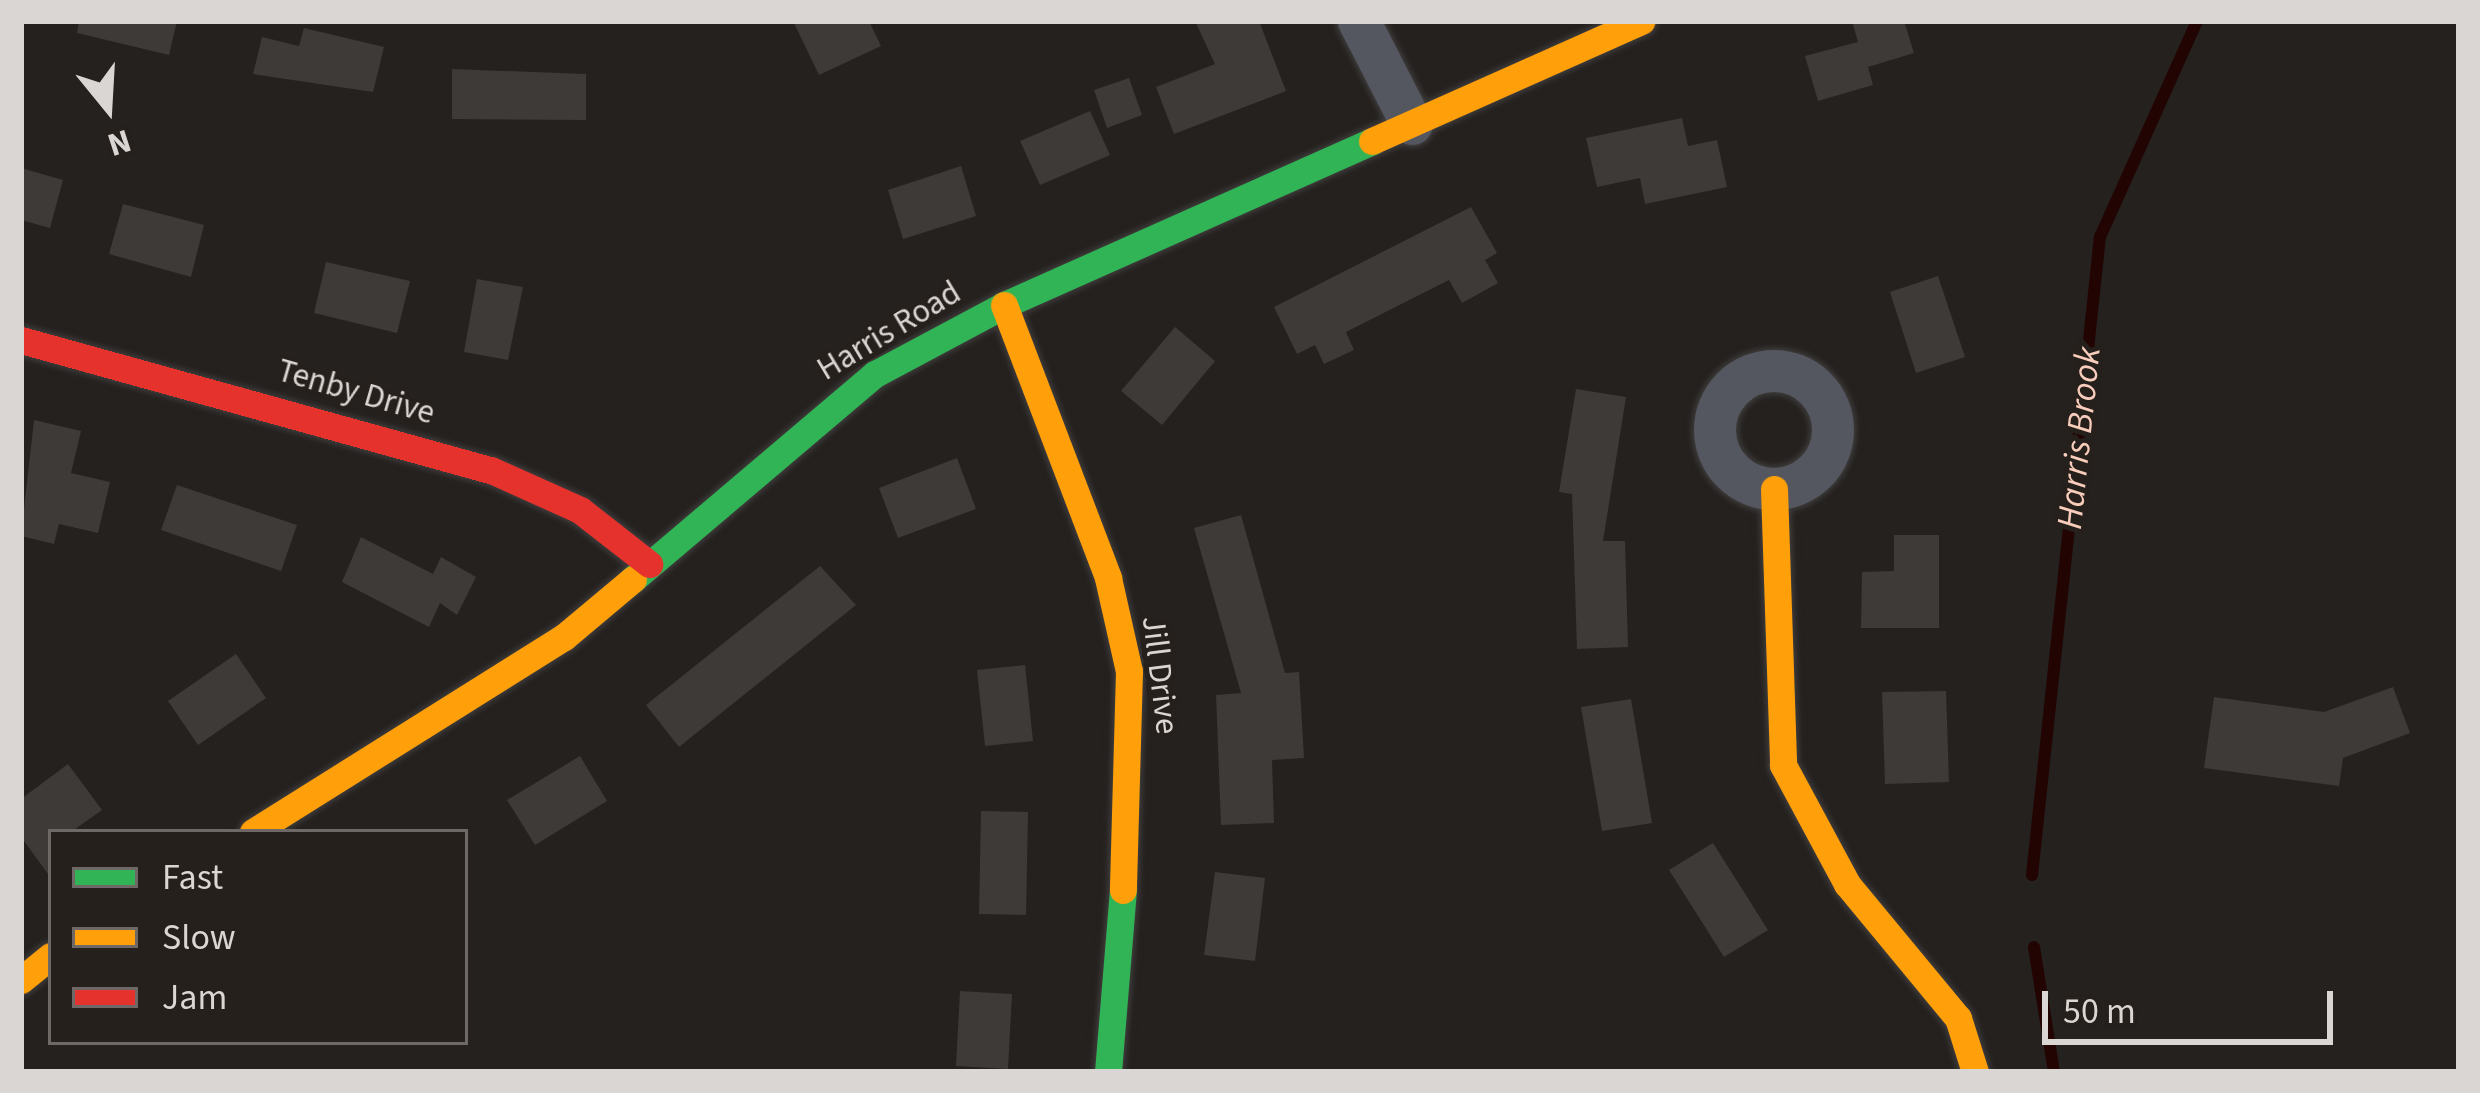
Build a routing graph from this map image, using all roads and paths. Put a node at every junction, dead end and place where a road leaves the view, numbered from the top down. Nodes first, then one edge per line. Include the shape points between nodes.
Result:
1 (1359, 21) edge
2 (1641, 21) edge
3 (1412, 124) junction
4 (1004, 305) junction
5 (21, 340) edge
6 (1774, 489) dead end
7 (649, 564) junction
8 (258, 829) edge
9 (48, 958) edge
10 (21, 980) edge
11 (1108, 1072) edge
12 (1975, 1072) edge

1 - 3 street
2 - 3 street, Harris Road
3 - 4 street, Harris Road
4 - 7 street, Harris Road via 875,374
4 - 11 street, Jill Drive via 1108,578 1129,670 1133,764
5 - 7 street, Tenby Drive via 490,470 580,510
6 - 12 street via 1783,765 1847,884 1958,1018
7 - 8 street, Harris Road via 486,693
9 - 10 street

